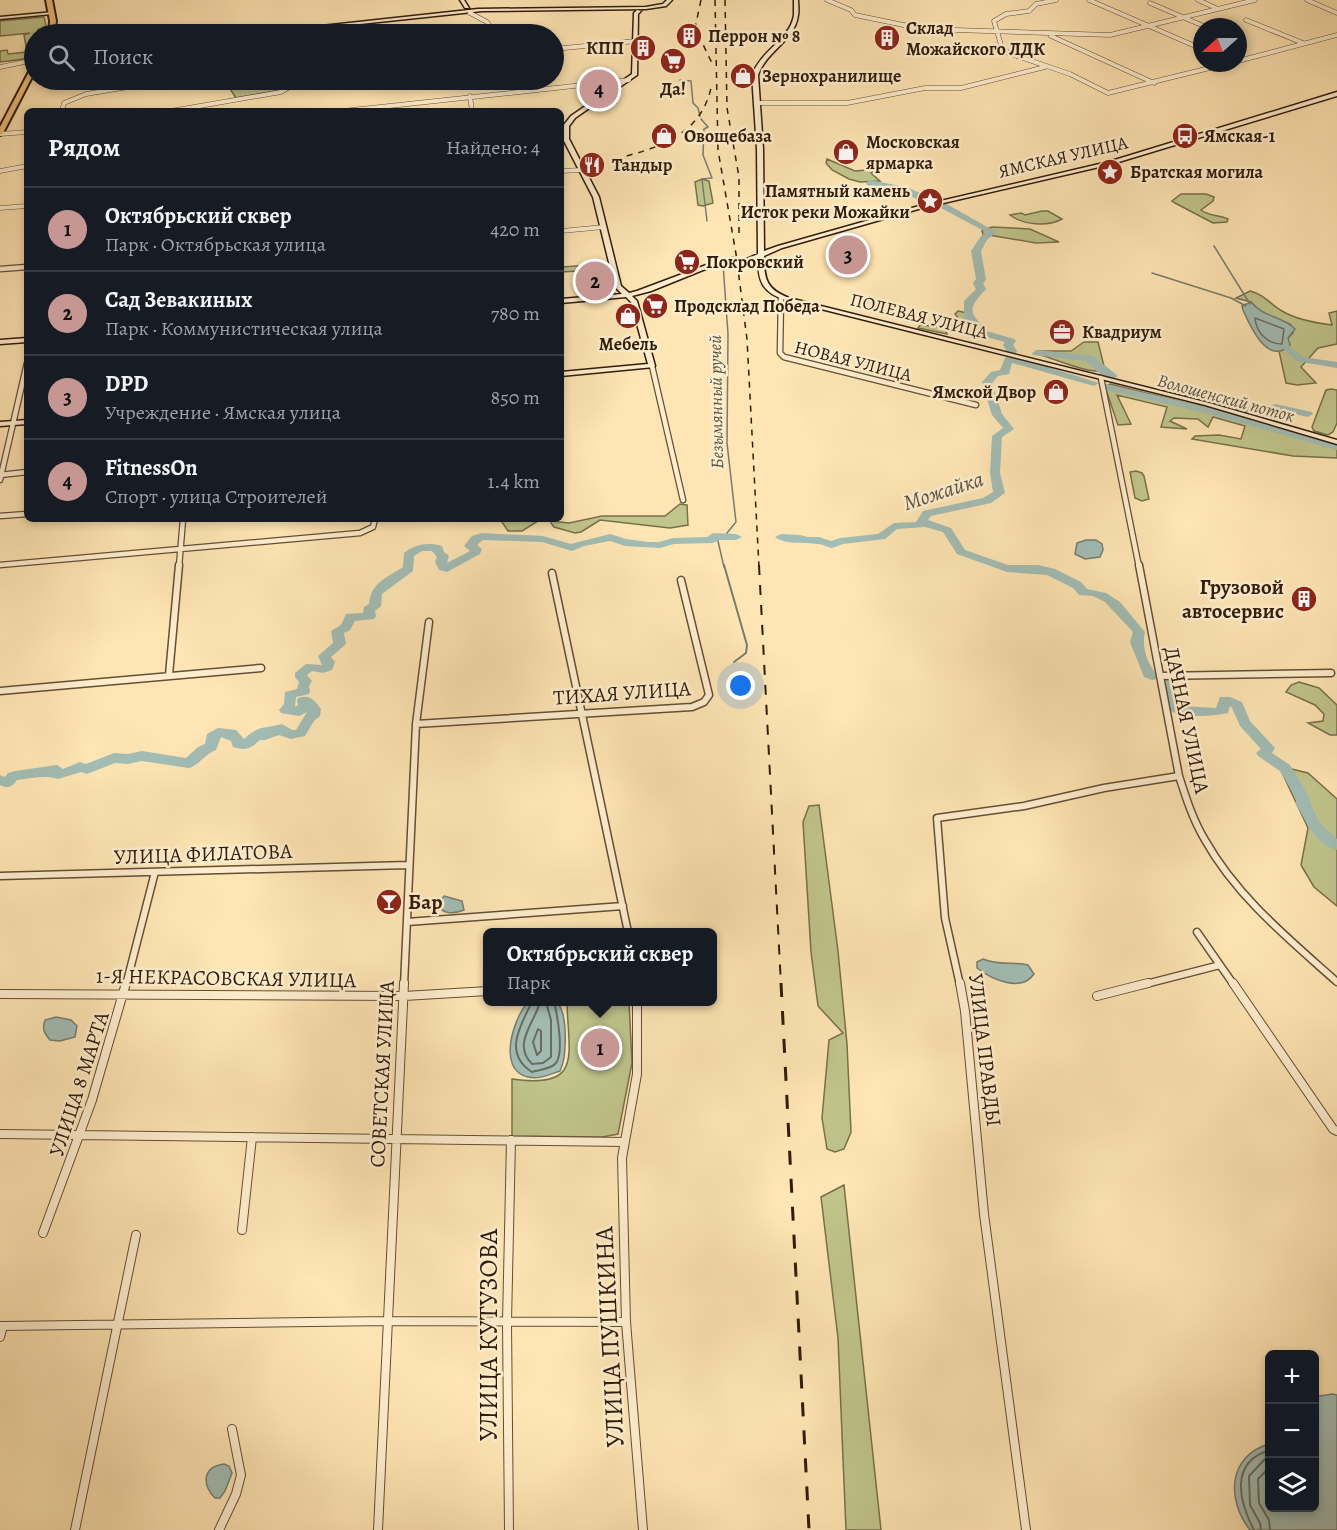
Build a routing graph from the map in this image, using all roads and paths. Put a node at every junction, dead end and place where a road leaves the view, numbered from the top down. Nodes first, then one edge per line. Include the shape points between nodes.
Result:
1 (49, 0) edge
2 (462, 0) edge
3 (670, 0) edge
4 (796, 0) edge
5 (827, 0) edge
6 (1056, 0) edge
7 (1089, 0) edge
8 (1198, 0) edge
9 (1255, 0) edge
10 (1307, 0) edge
11 (1150, 3) dead end
12 (640, 8) junction
13 (1218, 9) junction
14 (471, 11) junction
15 (52, 13) junction
16 (1337, 13) edge
17 (0, 18) edge
18 (1184, 18) junction
19 (1247, 20) edge
20 (1193, 22) edge
21 (52, 24) edge
22 (351, 24) edge
23 (489, 24) edge
24 (1150, 27) junction
25 (996, 32) junction
26 (1047, 34) junction
27 (1337, 35) edge
28 (636, 41) junction
29 (1304, 44) junction
30 (1193, 45) edge
31 (564, 48) edge
32 (1247, 59) edge
33 (24, 62) edge
34 (0, 67) edge
35 (1045, 67) junction
36 (1196, 72) edge
37 (629, 80) junction
38 (1155, 83) junction
39 (24, 87) edge
40 (564, 87) edge
41 (113, 90) edge
42 (284, 90) edge
43 (530, 90) edge
44 (1337, 94) edge
45 (470, 96) junction
46 (756, 103) junction
47 (63, 108) edge
48 (188, 108) edge
49 (369, 108) edge
50 (472, 108) edge
51 (24, 132) edge
52 (0, 133) edge
53 (565, 146) edge
54 (24, 166) edge
55 (582, 170) junction
56 (0, 171) edge
57 (564, 171) edge
58 (24, 206) edge
59 (0, 208) edge
60 (604, 227) junction
61 (564, 231) edge
62 (762, 237) junction
63 (761, 247) junction
64 (780, 247) junction
65 (760, 255) junction
66 (746, 259) junction
67 (733, 261) tunnel mouth
68 (24, 267) edge
69 (761, 267) junction
70 (0, 269) edge
71 (626, 295) junction
72 (781, 297) junction
73 (564, 301) edge
74 (24, 340) edge
75 (0, 342) edge
76 (652, 366) junction
77 (564, 374) edge
78 (24, 377) edge
79 (1101, 378) junction
80 (976, 405) dead end
81 (24, 422) edge
82 (14, 423) junction
83 (0, 424) edge
84 (1337, 442) edge
85 (24, 472) edge
86 (0, 476) edge
87 (683, 500) dead end
88 (24, 514) edge
89 (0, 516) edge
90 (183, 522) edge
91 (375, 522) edge
92 (180, 549) junction
93 (0, 565) edge
94 (552, 573) dead end
95 (681, 580) dead end
96 (429, 622) dead end
97 (261, 668) dead end
98 (1331, 674) dead end
99 (169, 675) junction
100 (1160, 676) junction
101 (0, 691) edge
102 (584, 713) junction
103 (416, 724) junction
104 (1179, 776) junction
105 (408, 865) junction
106 (155, 872) junction
107 (0, 876) edge
108 (623, 906) junction
109 (406, 922) junction
110 (627, 928) edge
111 (1197, 932) dead end
112 (1220, 965) junction
113 (1337, 982) edge
114 (483, 992) edge
115 (125, 993) junction
116 (0, 994) edge
117 (404, 996) junction
118 (1097, 996) dead end
119 (637, 1006) edge
120 (1337, 1131) edge
121 (0, 1134) edge
122 (80, 1134) junction
123 (252, 1137) junction
124 (396, 1138) junction
125 (511, 1140) junction
126 (624, 1142) junction
127 (242, 1230) dead end
128 (43, 1233) dead end
129 (136, 1235) dead end
130 (388, 1321) junction
131 (507, 1322) junction
132 (626, 1322) junction
133 (117, 1324) junction
134 (2, 1326) edge
135 (0, 1337) edge
136 (232, 1429) dead end
137 (75, 1530) edge
138 (219, 1530) edge
139 (378, 1530) edge
140 (510, 1530) edge
141 (643, 1530) edge
142 (1026, 1530) edge

1 - 15 main road
2 - 14 main road
3 - 12 main road via 664,5
4 - 46 main road via 795,24 756,70
5 - 25 street via 855,15 906,27
6 - 25 street via 1036,4 1029,11 1006,14 994,21
7 - 24 street
8 - 13 street
9 - 13 street
10 - 16 street
11 - 18 street
12 - 14 main road
12 - 28 main road via 636,13
13 - 18 street
14 - 22 main road
14 - 23 street
15 - 17 main road
15 - 21 main road
18 - 20 street
18 - 24 street
19 - 29 street
24 - 26 street via 1110,35
24 - 30 street
25 - 26 street
25 - 35 street via 1008,53
26 - 38 street
27 - 29 street
28 - 31 street
28 - 37 main road via 636,71
29 - 32 street
33 - 34 street
35 - 38 street via 1108,93
35 - 46 street via 958,89 925,88 847,104
36 - 38 street
37 - 40 street
37 - 53 main road via 569,120
39 - 52 main road
41 - 47 street via 79,96 64,103
42 - 48 street
43 - 45 street
44 - 64 main road, ЯМСКАЯ УЛИЦА via 1117,160 955,198
45 - 49 street
45 - 50 street
46 - 62 main road
51 - 52 street
53 - 55 main road
54 - 56 street
55 - 57 street
55 - 60 main road via 596,195
58 - 59 street
60 - 61 street
60 - 71 main road via 618,287
62 - 63 main road
62 - 64 main road via 766,246
63 - 65 main road
63 - 66 main road
64 - 65 main road, ЯМСКАЯ УЛИЦА
65 - 66 main road, ЯМСКАЯ УЛИЦА
65 - 69 main road
66 - 69 main road
67 - 71 main road
68 - 70 street
69 - 72 main road via 764,286
71 - 73 main road
71 - 76 main road via 635,303
72 - 79 main road, ПОЛЕВАЯ УЛИЦА
72 - 80 street, НОВАЯ УЛИЦА via 780,353 784,357
74 - 75 main road
76 - 77 main road
76 - 87 street
78 - 82 street
79 - 84 main road, ПОЛЕВАЯ УЛИЦА
79 - 100 street, ДАЧНАЯ УЛИЦА
81 - 82 main road
82 - 83 main road
82 - 86 street
85 - 86 street
88 - 89 street
90 - 92 street
91 - 92 street via 360,533
92 - 93 street
92 - 99 street
94 - 102 street
95 - 102 street, ТИХАЯ УЛИЦА via 709,695 704,702 692,707
96 - 103 street, СОВЕТСКАЯ УЛИЦА
97 - 99 street
98 - 100 street
99 - 101 street
100 - 104 street, ДАЧНАЯ УЛИЦА
102 - 103 street, ТИХАЯ УЛИЦА
102 - 108 street
103 - 105 street, СОВЕТСКАЯ УЛИЦА
104 - 113 street, ДАЧНАЯ УЛИЦА via 1191,815 1223,870 1253,907
104 - 142 street, УЛИЦА ПРАВДЫ via 1024,806 937,818 945,915 966,1024 981,1179
105 - 106 street, УЛИЦА ФИЛАТОВА
105 - 109 street, СОВЕТСКАЯ УЛИЦА
106 - 107 street, УЛИЦА ФИЛАТОВА
106 - 115 street, УЛИЦА 8 МАРТА
108 - 109 street
108 - 110 street
109 - 117 street, СОВЕТСКАЯ УЛИЦА
111 - 112 street
112 - 118 street
112 - 120 street
114 - 117 street, 1-Я НЕКРАСОВСКАЯ УЛИЦА
115 - 116 street, 1-Я НЕКРАСОВСКАЯ УЛИЦА
115 - 117 street, 1-Я НЕКРАСОВСКАЯ УЛИЦА
115 - 122 street, УЛИЦА 8 МАРТА
117 - 124 street, СОВЕТСКАЯ УЛИЦА
119 - 126 street, УЛИЦА ПУШКИНА via 637,1074
121 - 122 street
122 - 123 street
122 - 128 street, УЛИЦА 8 МАРТА
123 - 124 street
123 - 127 street
124 - 125 street
124 - 130 street, СОВЕТСКАЯ УЛИЦА
125 - 126 street
125 - 131 street, УЛИЦА КУТУЗОВА
126 - 132 street, УЛИЦА ПУШКИНА
129 - 133 street
130 - 131 street
130 - 133 street
130 - 139 street, СОВЕТСКАЯ УЛИЦА
131 - 132 street
131 - 140 street, УЛИЦА КУТУЗОВА
132 - 141 street, УЛИЦА ПУШКИНА
133 - 134 street
133 - 137 street
134 - 135 street
136 - 138 street via 240,1480

